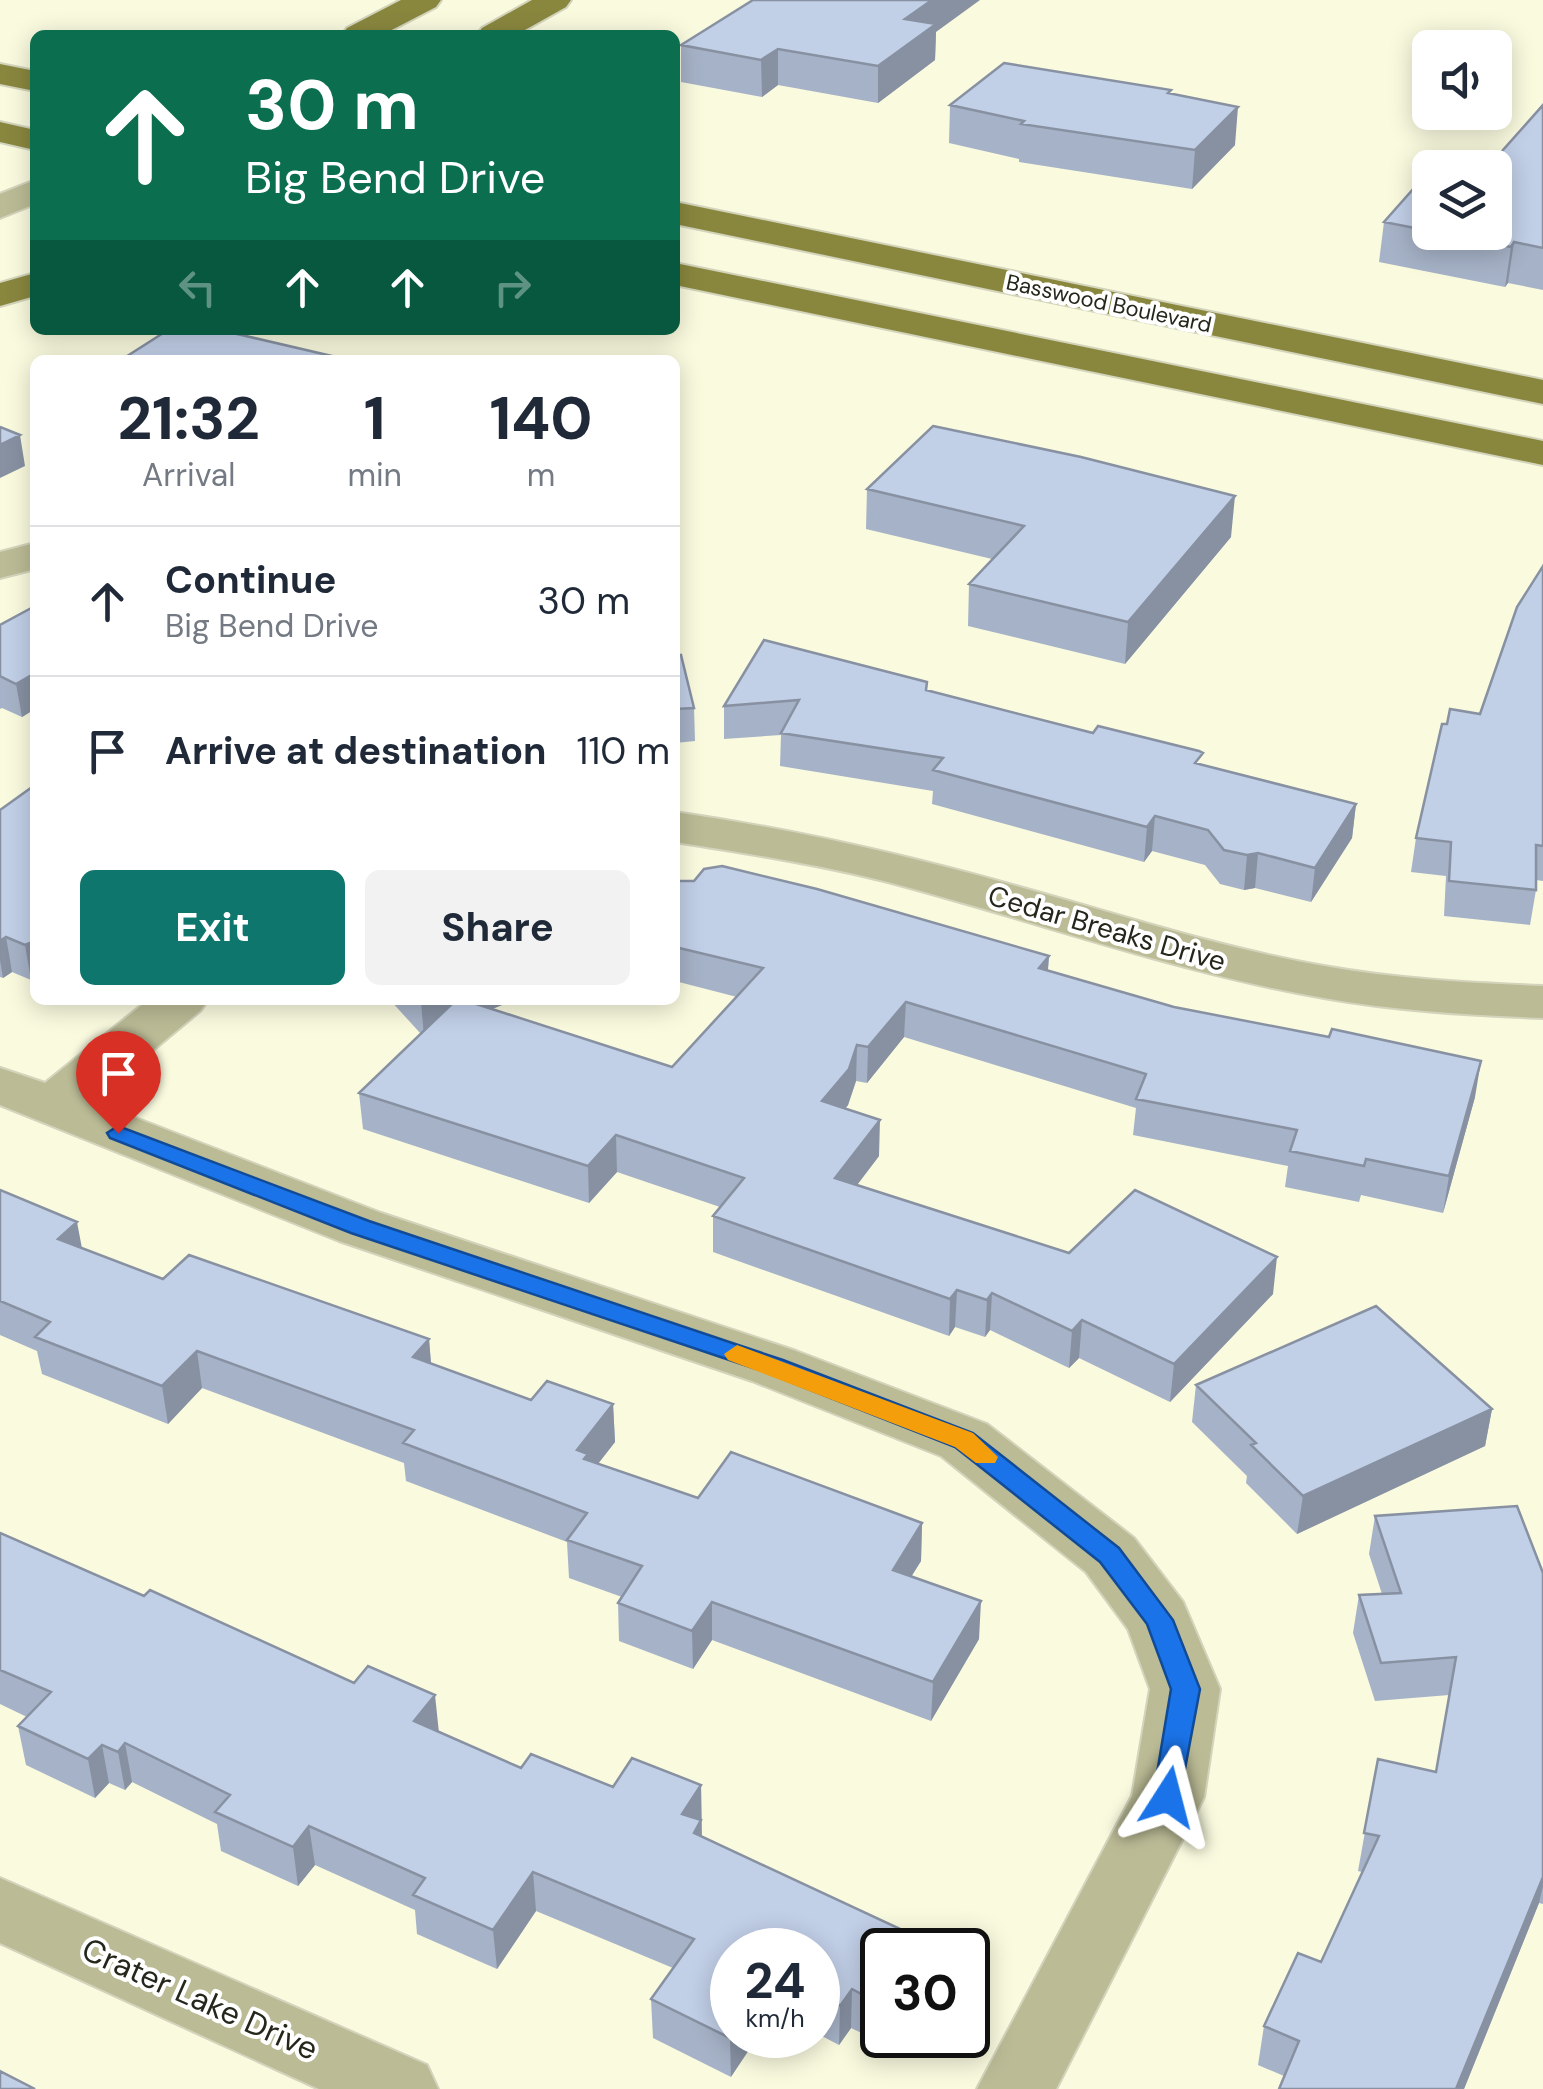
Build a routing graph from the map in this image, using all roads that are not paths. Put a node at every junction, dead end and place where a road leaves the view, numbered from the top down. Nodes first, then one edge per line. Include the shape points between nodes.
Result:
1 (425, 0) edge
2 (555, 0) edge
3 (396, 16) junction
4 (355, 30) edge
5 (368, 30) edge
6 (502, 30) edge
7 (0, 132) edge
8 (30, 139) edge
9 (30, 193) edge
10 (0, 207) edge
11 (680, 213) edge
12 (680, 275) edge
13 (30, 283) edge
14 (0, 295) edge
15 (1112, 304) junction
16 (1066, 351) junction
17 (1543, 392) edge
18 (1543, 453) edge
19 (30, 557) edge
20 (0, 565) edge
21 (680, 827) edge
22 (1543, 1002) edge
23 (173, 1005) edge
24 (25, 1096) edge
25 (0, 1908) edge
26 (399, 2089) edge
27 (1016, 2089) edge

1 - 3 main road
2 - 6 main road
3 - 4 main road
3 - 5 main road
7 - 8 main road
9 - 10 street
11 - 15 main road, Basswood Boulevard
12 - 16 main road
13 - 14 main road
15 - 16 main road
15 - 17 main road, Basswood Boulevard
16 - 18 main road
19 - 20 street
21 - 22 street, Cedar Breaks Drive via 820,851 1260,970 1361,988
23 - 24 street
24 - 27 street via 360,1227 774,1366 964,1440 1110,1555 1159,1620 1186,1689 1168,1797
25 - 26 street, Crater Lake Drive

